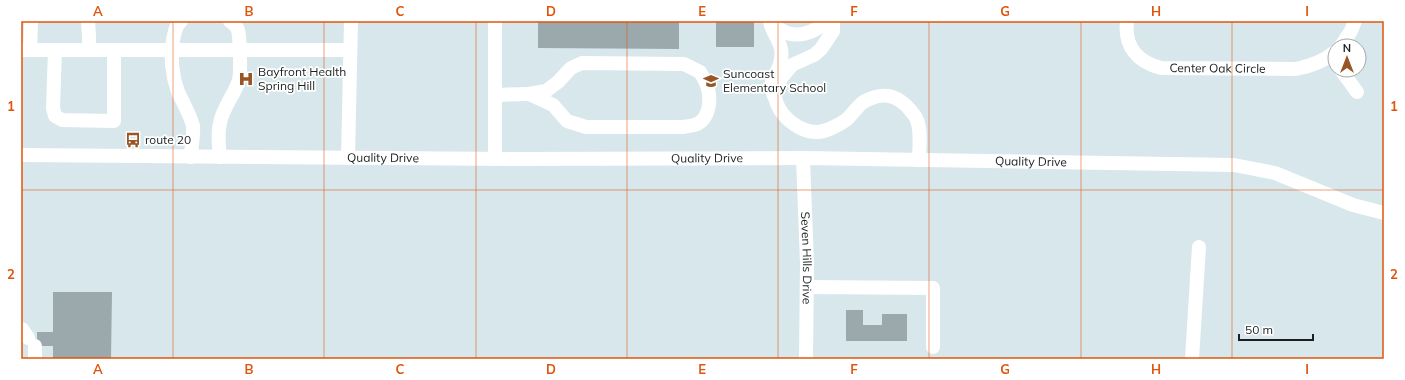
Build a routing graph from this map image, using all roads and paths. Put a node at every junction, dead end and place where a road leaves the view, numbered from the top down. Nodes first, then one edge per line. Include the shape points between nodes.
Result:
1 (31, 21) edge
2 (88, 21) edge
3 (181, 21) edge
4 (230, 21) edge
5 (351, 21) edge
6 (495, 21) edge
7 (771, 21) edge
8 (827, 21) edge
9 (833, 21) edge
10 (1127, 21) edge
11 (1355, 21) edge
12 (791, 27) edge
13 (812, 27) edge
14 (1347, 38) edge
15 (172, 49) junction
16 (26, 50) edge
17 (55, 50) junction
18 (89, 50) junction
19 (114, 50) junction
20 (239, 50) junction
21 (350, 50) junction
22 (1327, 58) edge
23 (1347, 78) edge
24 (1357, 92) dead end
25 (529, 94) junction
26 (495, 95) junction
27 (775, 96) junction
28 (21, 156) edge
29 (191, 157) junction
30 (220, 157) junction
31 (348, 158) junction
32 (803, 158) junction
33 (494, 159) junction
34 (919, 160) junction
35 (1384, 213) edge
36 (1199, 247) dead end
37 (807, 287) junction
38 (933, 347) dead end
39 (806, 359) edge
40 (1192, 359) edge

1 - 16 street
2 - 18 street
3 - 15 street via 177,25
4 - 20 street via 236,25 239,32
5 - 21 street
6 - 26 street
7 - 12 street via 781,30
7 - 27 street via 771,28 781,49 780,64 772,83
8 - 13 street
9 - 27 street via 833,31 821,49 792,65 782,77
10 - 22 street, Center Oak Circle via 1127,37 1136,55 1161,68 1296,69
11 - 14 street, Center Oak Circle
12 - 13 street via 800,35
15 - 19 street
15 - 20 street
15 - 29 street via 174,78 192,124
16 - 17 street
17 - 18 street
17 - 19 street via 55,116 62,120 114,121
18 - 19 street
20 - 21 street
20 - 30 street via 239,80 227,102 218,130
21 - 31 street
23 - 24 street
25 - 25 street via 553,105 567,121 586,126 693,125 706,115 709,101 708,89 700,72 684,64 582,63 571,68 546,91
25 - 26 street
26 - 33 street
27 - 34 street via 785,116 794,124 818,132 844,121 864,102 879,95 891,96 904,103 916,118 919,131
28 - 29 street, Quality Drive
29 - 30 street, Quality Drive
30 - 31 street, Quality Drive
31 - 33 street, Quality Drive
32 - 33 street, Quality Drive
32 - 34 street, Quality Drive
32 - 37 street, Seven Hills Drive
34 - 35 street, Quality Drive via 1234,165 1274,173 1353,205
36 - 40 street
37 - 38 street via 933,288
37 - 39 street, Seven Hills Drive

